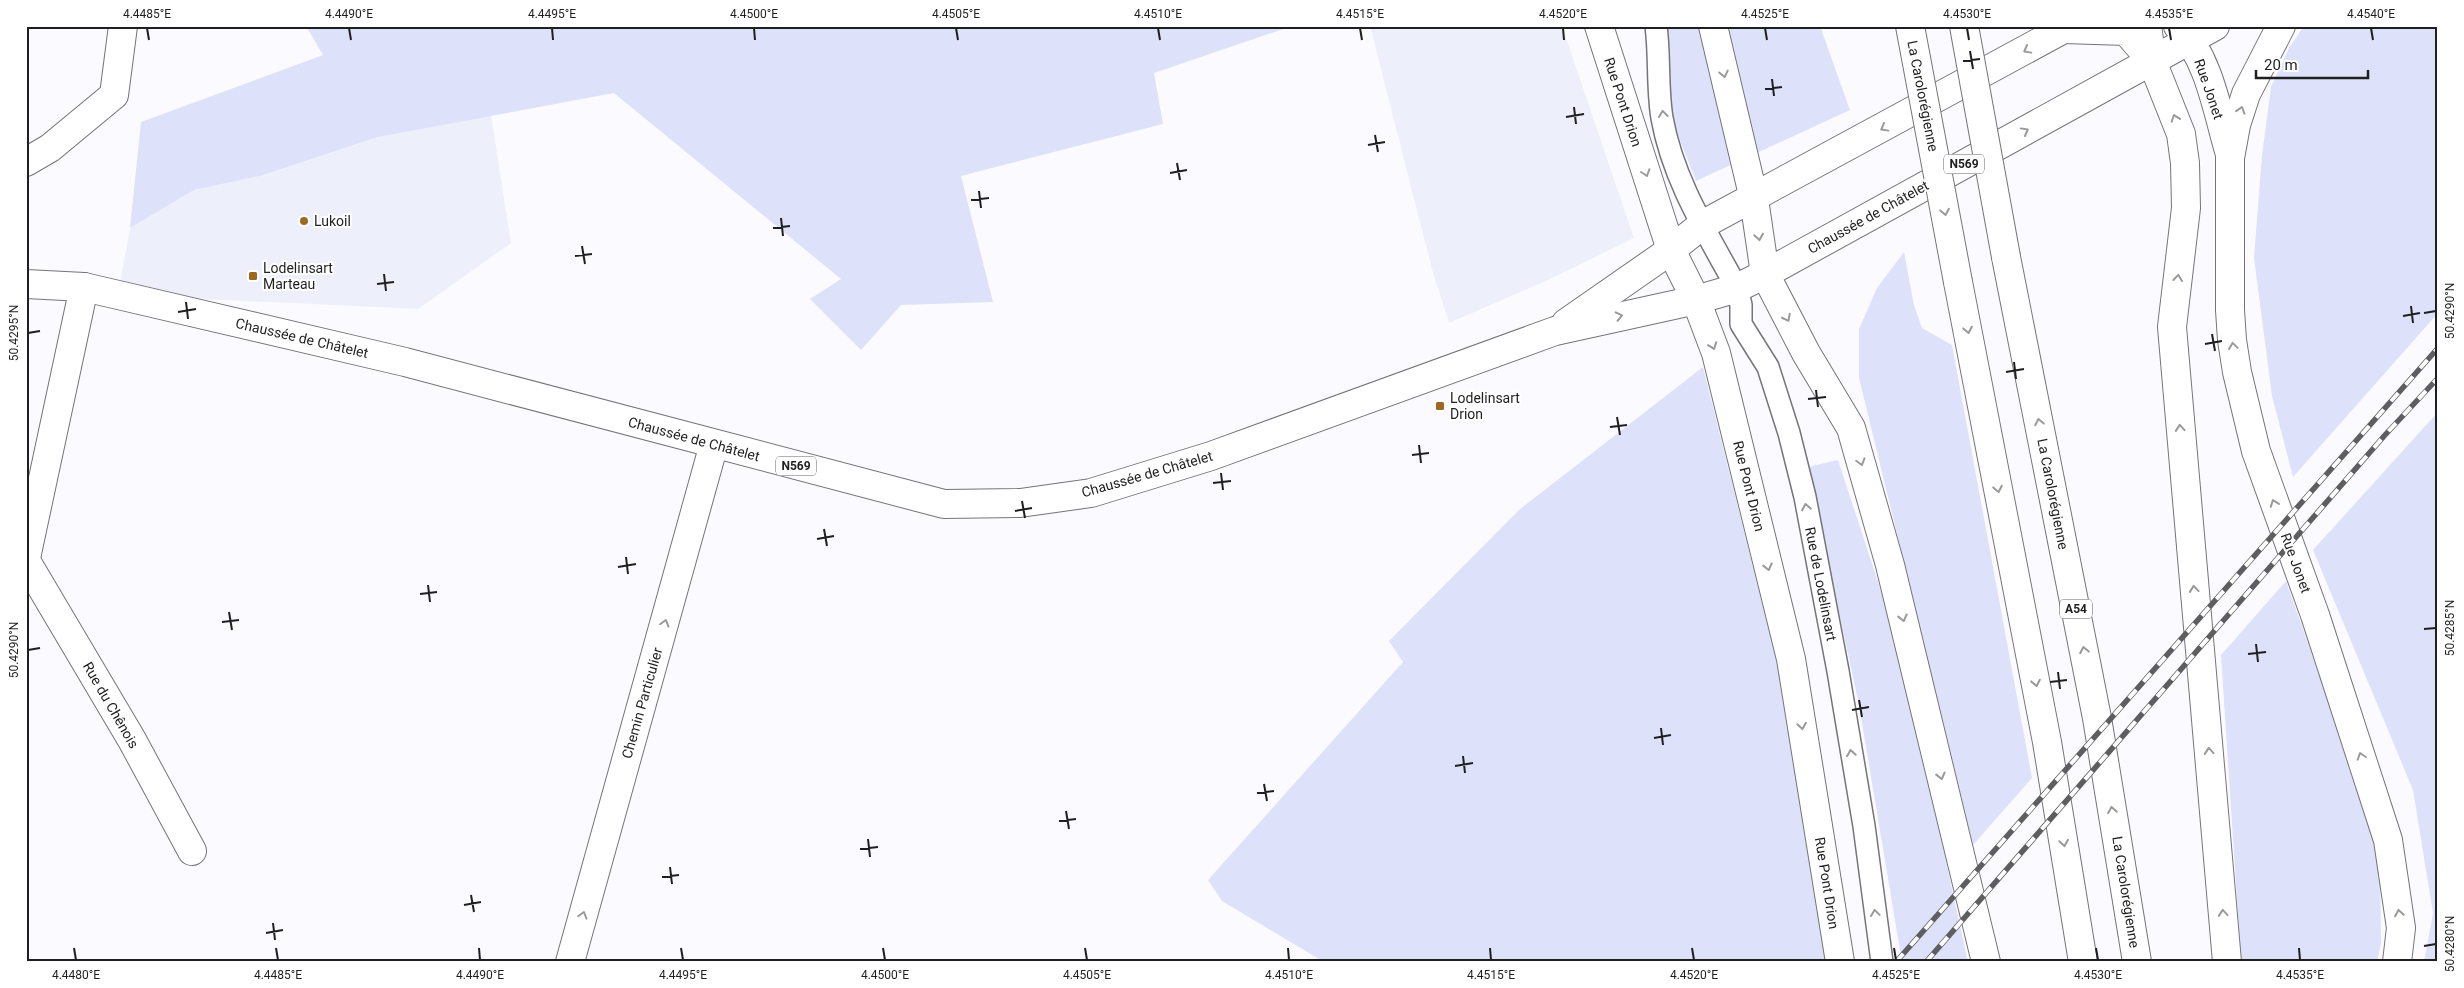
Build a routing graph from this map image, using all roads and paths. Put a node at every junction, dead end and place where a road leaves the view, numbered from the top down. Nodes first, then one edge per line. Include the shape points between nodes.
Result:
1 (123, 26) edge
2 (1599, 26) edge
3 (1656, 26) edge
4 (1713, 26) edge
5 (1910, 26) edge
6 (1964, 26) edge
7 (2147, 26) edge
8 (2216, 26) edge
9 (2281, 26) edge
10 (2067, 28) edge
11 (2185, 33) edge
12 (2152, 61) junction
13 (2230, 158) junction
14 (26, 162) edge
15 (1754, 199) junction
16 (1702, 225) junction
17 (1671, 250) junction
18 (1765, 274) junction
19 (26, 284) edge
20 (84, 287) junction
21 (1737, 288) junction
22 (1696, 300) junction
23 (1555, 331) junction
24 (714, 444) junction
25 (26, 559) edge
26 (192, 851) dead end
27 (570, 962) edge
28 (1840, 962) edge
29 (1882, 962) edge
30 (1986, 962) edge
31 (2083, 962) edge
32 (2137, 962) edge
33 (2227, 962) edge
34 (2397, 962) edge

1 - 14 main road via 114,95 50,148
2 -> 17 main road, Rue Pont Drion
16 -> 3 lane via 1681,186 1662,117
4 -> 15 main road
5 -> 31 main road, La Carolorégienne, bridge via 2047,742
32 -> 6 main road, La Carolorégienne / A54, bridge via 2097,718
7 - 12 main road
8 - 11 main road, Chaussée de Châtelet / N569
13 -> 9 main road, Rue Jonet via 2246,94
10 - 12 main road via 2126,31
10 -> 15 main road, Chaussée de Châtelet / N569
11 - 12 main road, Chaussée de Châtelet / N569
11 - 13 main road, Rue Jonet via 2211,90
18 -> 12 main road, Chaussée de Châtelet / N569
33 -> 12 main road via 2172,327 2186,208 2185,163 2180,134
34 -> 13 main road, Rue Jonet via 2401,928 2388,840 2315,615 2256,451 2237,372 2230,310
15 - 16 main road, Chaussée de Châtelet / N569
15 -> 18 main road
16 - 17 main road, Chaussée de Châtelet / N569
16 - 21 lane, Rue de Lodelinsart
17 - 22 main road, Rue Pont Drion
17 - 23 main road, Chaussée de Châtelet / N569
18 - 21 main road, Chaussée de Châtelet / N569
18 -> 30 main road via 1806,353 1851,428 1890,565
19 - 20 main road, Chaussée de Châtelet / N569
20 - 24 main road, Chaussée de Châtelet / N569 via 405,362
20 - 25 main road, Rue du Chênois
21 - 22 main road, Chaussée de Châtelet / N569
29 -> 21 lane, Rue de Lodelinsart via 1856,778 1804,497 1768,367 1740,324 1741,305
23 -> 22 main road, Chaussée de Châtelet / N569
22 -> 28 main road, Rue Pont Drion via 1716,353 1791,659
23 - 24 main road, Chaussée de Châtelet / N569 via 1212,456 1091,492 1020,503 944,504
27 -> 24 main road, Chemin Particulier
25 - 26 main road, Rue du Chênois via 132,740

